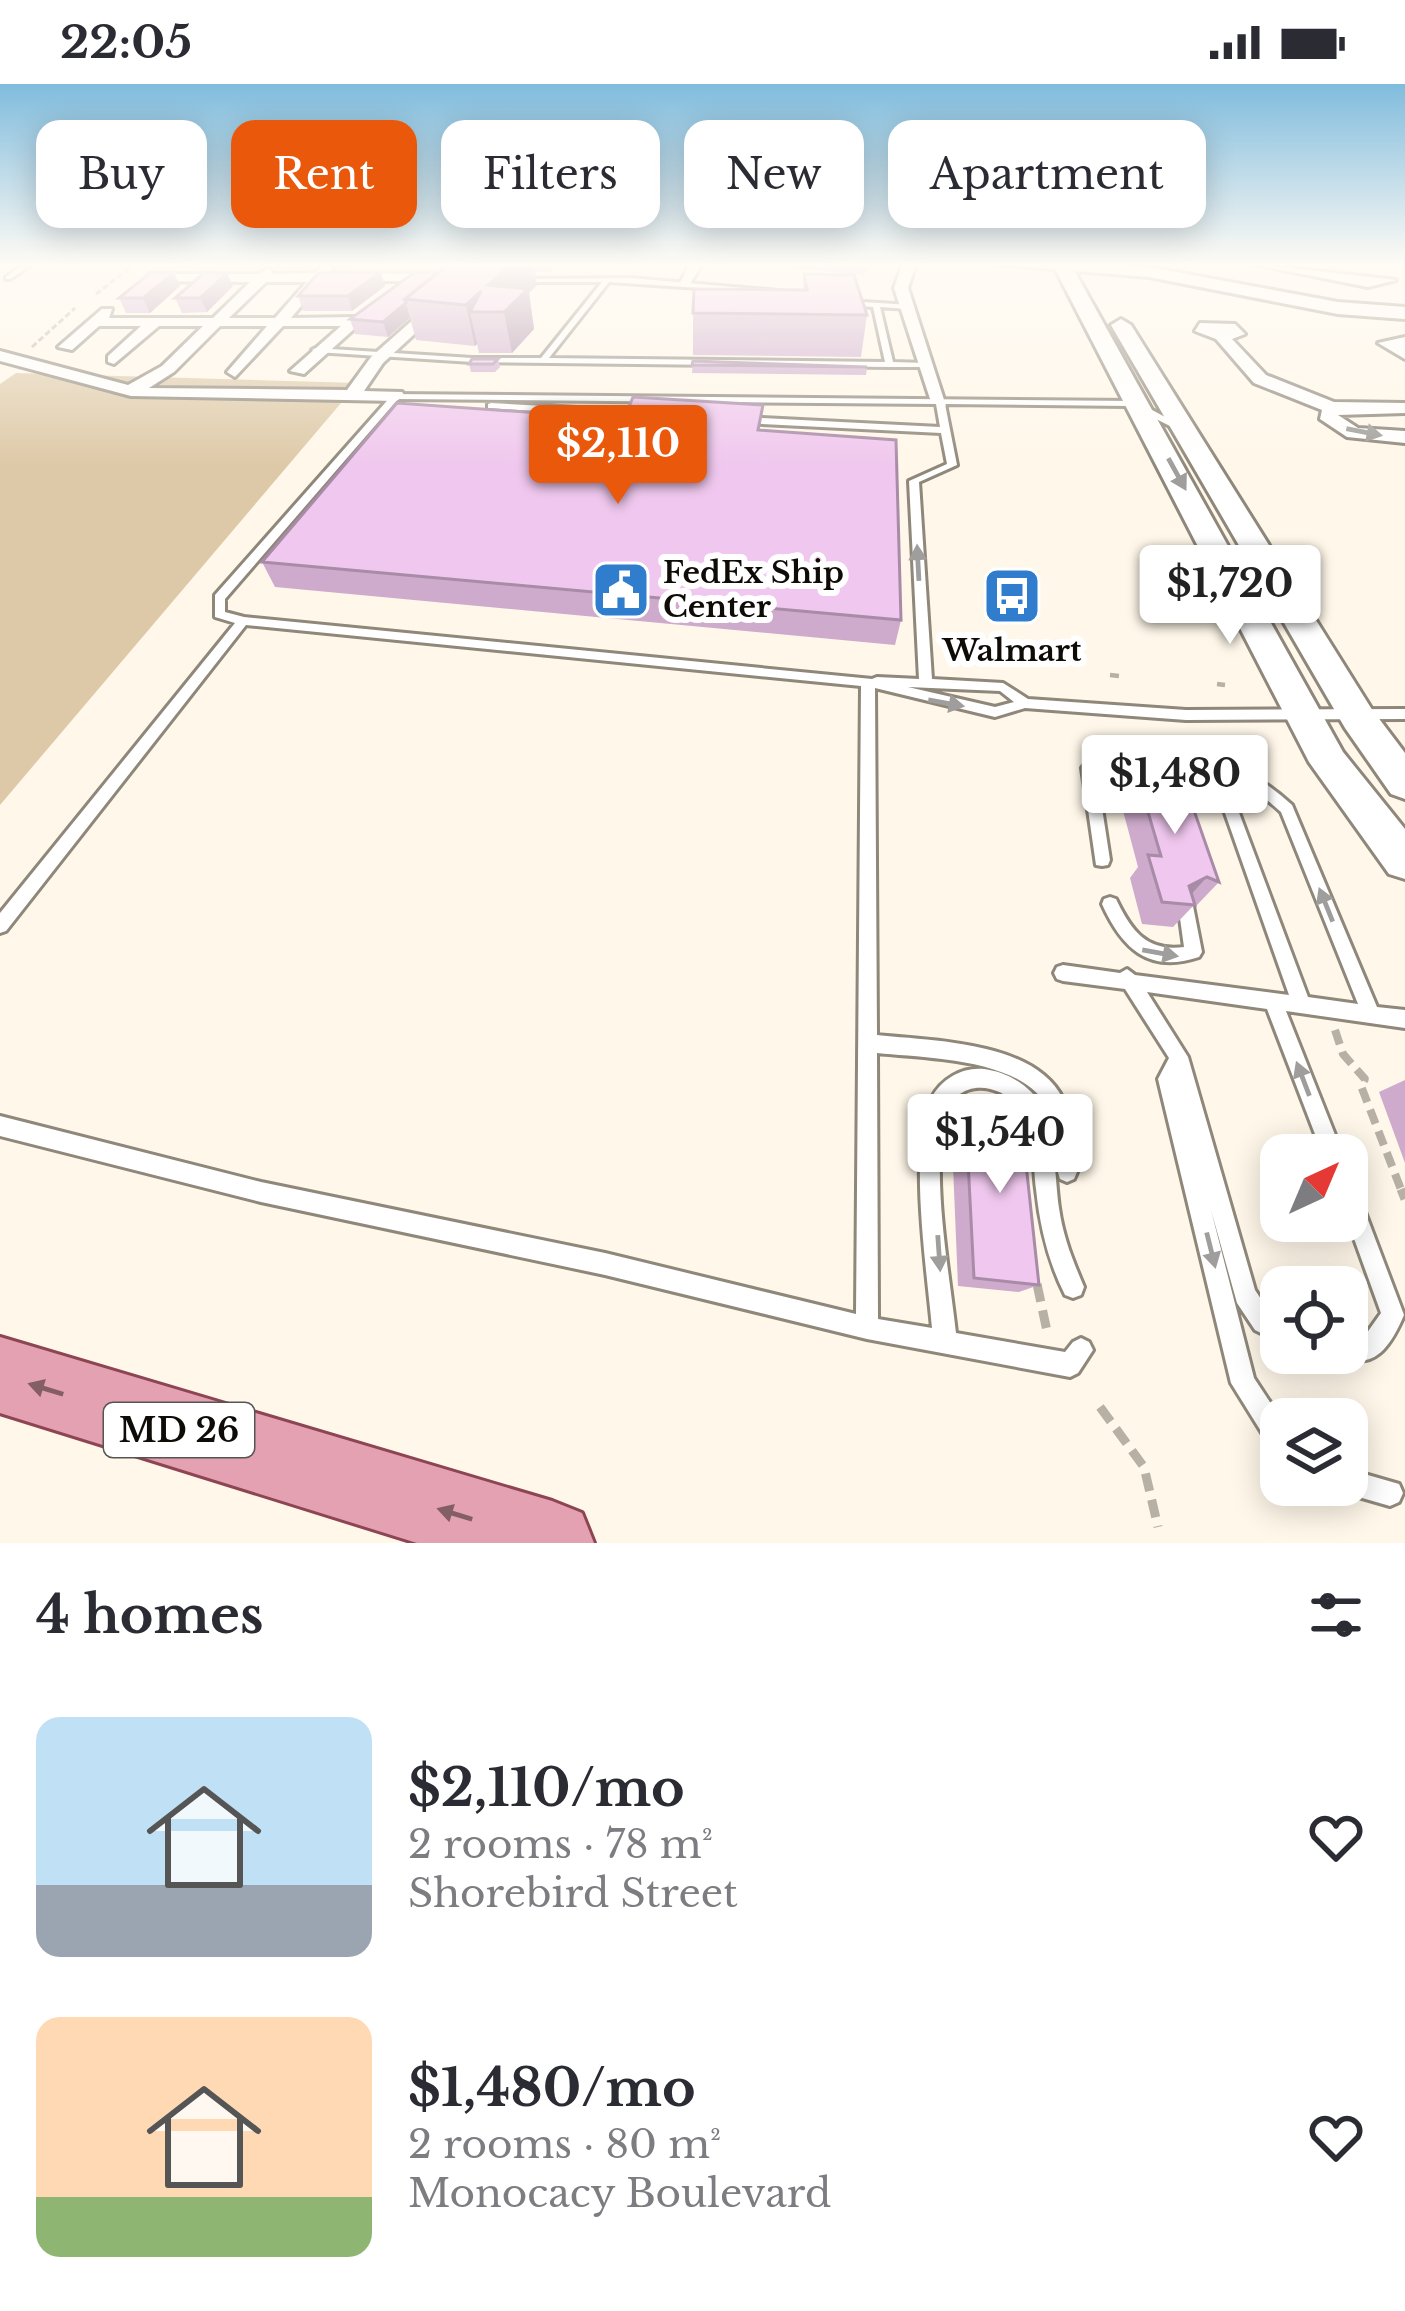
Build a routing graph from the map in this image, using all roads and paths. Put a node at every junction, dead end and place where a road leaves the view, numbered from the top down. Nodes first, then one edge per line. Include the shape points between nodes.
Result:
1 (84, 331) edge
2 (145, 331) edge
3 (206, 331) edge
4 (271, 331) edge
5 (342, 331) edge
6 (412, 331) edge
7 (566, 331) edge
8 (882, 331) edge
9 (916, 331) edge
10 (1101, 331) edge
11 (1118, 331) edge
12 (1221, 336) dead end
13 (66, 347) dead end
14 (316, 350) junction
15 (0, 356) edge
16 (382, 356) junction
17 (114, 359) dead end
18 (543, 361) junction
19 (890, 365) junction
20 (927, 365) junction
21 (298, 371) dead end
22 (236, 372) dead end
23 (131, 391) junction
24 (352, 395) junction
25 (394, 398) junction
26 (940, 402) junction
27 (1132, 403) junction
28 (1332, 408) junction
29 (1405, 408) edge
30 (668, 416) edge
31 (736, 419) edge
32 (1184, 429) junction
33 (944, 430) junction
34 (1405, 437) edge
35 (243, 621) junction
36 (1110, 675) dead end
37 (1120, 676) dead end
38 (926, 680) junction
39 (868, 682) junction
40 (1025, 703) junction
41 (1405, 714) edge
42 (1356, 715) junction
43 (1303, 716) junction
44 (1405, 783) edge
45 (1154, 796) edge
46 (1102, 860) dead end
47 (1405, 860) edge
48 (1110, 904) dead end
49 (1187, 911) edge
50 (0, 926) edge
51 (1064, 973) dead end
52 (1127, 977) junction
53 (1274, 1002) junction
54 (1302, 1006) junction
55 (1328, 1009) junction
56 (1371, 1013) junction
57 (1405, 1019) edge
58 (870, 1043) junction
59 (1179, 1057) junction
60 (0, 1126) edge
61 (1326, 1134) edge
62 (1067, 1172) dead end
63 (1405, 1199) edge
64 (1366, 1242) edge
65 (1037, 1284) edge
66 (1073, 1287) dead end
67 (1260, 1318) edge
68 (867, 1328) junction
69 (1048, 1336) dead end
70 (945, 1342) junction
71 (1368, 1349) edge
72 (1081, 1351) dead end
73 (0, 1375) edge
74 (1100, 1407) dead end
75 (1260, 1408) edge
76 (1368, 1487) edge
77 (1390, 1493) dead end
78 (1158, 1527) dead end
79 (552, 1543) edge

1 - 13 street
2 - 17 street
3 - 23 street
4 - 22 street
5 - 14 street
6 - 16 street
7 - 18 lane
8 - 19 lane
9 - 20 street
10 - 27 main road
11 - 32 main road
12 - 28 street via 1260,379
14 - 16 lane
14 - 21 street
15 - 23 street
16 - 18 lane
16 - 24 street
18 - 19 lane
19 - 20 lane
20 - 26 street
23 - 24 street
24 - 25 street
25 - 26 lane
25 - 30 lane
25 - 35 lane via 219,598 219,614
26 - 27 lane
26 - 33 lane
27 - 32 lane
27 -> 43 main road
28 - 29 street
28 -> 34 street via 1330,420 1354,433
31 - 33 lane
32 - 42 main road
38 -> 33 lane via 914,481 952,465
35 - 39 lane
35 - 50 lane
36 - 37 path
38 - 39 lane
38 - 40 lane via 1003,687
39 -> 40 lane via 995,712
39 - 58 lane
40 - 43 lane
41 - 42 lane
42 - 43 lane
42 - 44 main road
43 - 47 main road via 1343,783
45 - 54 lane via 1148,776 1161,765 1194,769 1224,790
56 -> 46 lane via 1287,809 1244,774 1185,756 1101,754 1088,769
48 -> 49 lane via 1121,933 1139,949 1182,956 1195,941
51 - 52 lane
52 - 53 lane
52 - 59 lane
53 - 54 lane
61 -> 53 lane
54 - 55 lane
55 - 56 lane
55 - 63 path via 1343,1054 1365,1079 1361,1086
56 - 57 lane
58 - 62 lane via 1000,1063 1028,1076 1055,1101
58 - 68 lane
59 - 67 lane via 1245,1295
59 -> 75 lane via 1168,1079 1244,1384
60 - 68 lane
64 - 71 lane via 1393,1316
65 - 69 path
66 -> 70 lane via 1054,1255 1038,1118 1001,1083 968,1075 952,1082 937,1108 933,1149
68 - 70 lane
70 - 72 lane via 1070,1365
79 -> 73 main road, MD 26
74 - 78 path via 1144,1467
76 - 77 lane

